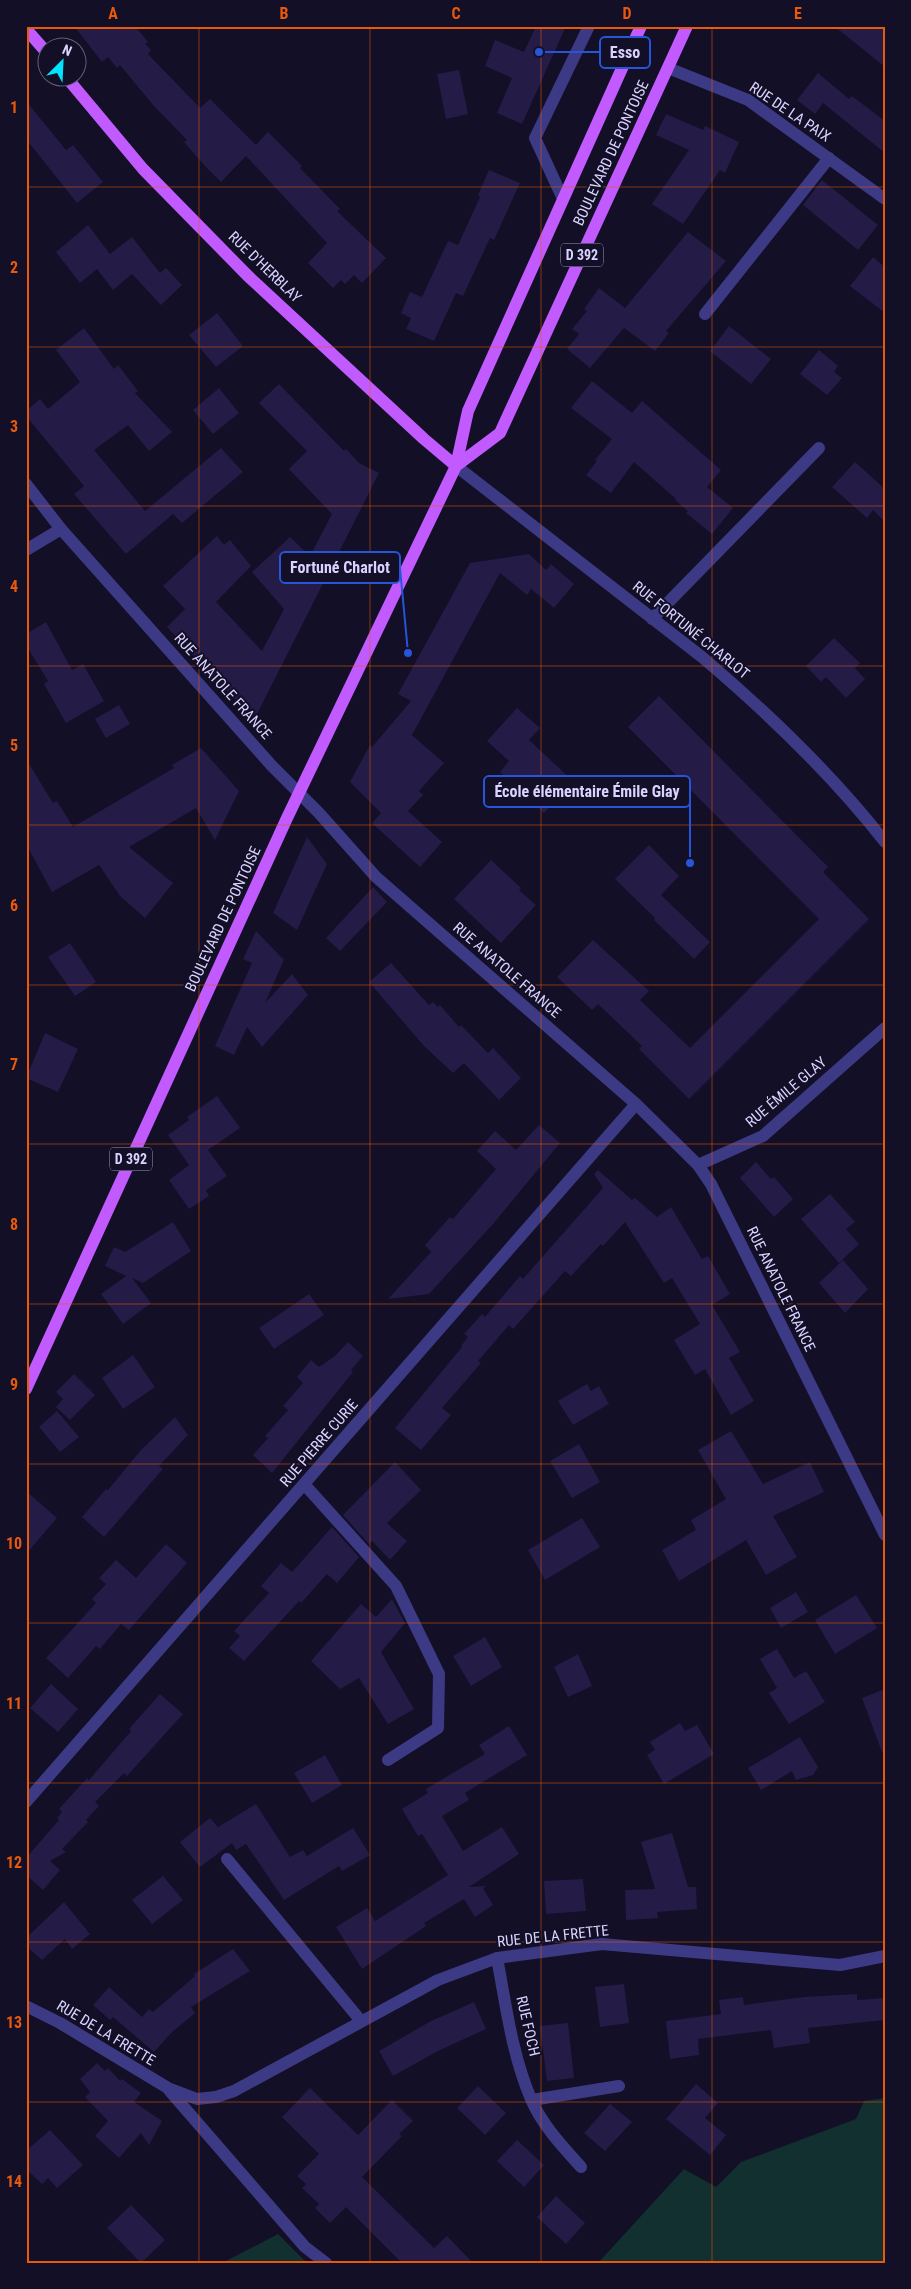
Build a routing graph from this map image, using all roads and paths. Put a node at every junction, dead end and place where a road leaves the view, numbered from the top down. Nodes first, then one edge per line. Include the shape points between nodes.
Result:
1 (589, 26) edge
2 (641, 26) edge
3 (687, 26) edge
4 (26, 29) edge
5 (38, 43) edge
6 (668, 68) junction
7 (75, 88) edge
8 (829, 158) junction
9 (563, 199) junction
10 (885, 199) edge
11 (705, 314) dead end
12 (819, 448) dead end
13 (456, 466) junction
14 (26, 484) edge
15 (61, 529) junction
16 (26, 550) edge
17 (652, 619) junction
18 (299, 792) junction
19 (885, 842) edge
20 (885, 1028) edge
21 (636, 1104) junction
22 (698, 1165) junction
23 (26, 1389) edge
24 (304, 1484) junction
25 (885, 1535) edge
26 (388, 1760) dead end
27 (26, 1802) edge
28 (227, 1859) dead end
29 (885, 1956) edge
30 (497, 1958) junction
31 (26, 2006) edge
32 (361, 2021) junction
33 (620, 2086) dead end
34 (168, 2088) junction
35 (532, 2100) junction
36 (581, 2167) dead end
37 (326, 2263) edge

1 - 9 street via 535,138
2 - 9 main road, BOULEVARD DE PONTOISE / D 392
3 - 6 main road, BOULEVARD DE PONTOISE / D 392
4 - 5 main road
6 - 8 street, RUE DE LA PAIX via 748,100
6 - 13 main road, BOULEVARD DE PONTOISE / D 392 via 500,433
7 - 13 main road, RUE D'HERBLAY via 143,169 248,276
8 - 10 street, RUE DE LA PAIX
8 - 11 street
9 - 13 main road, BOULEVARD DE PONTOISE / D 392 via 468,411
12 - 17 street
13 - 17 street, RUE FORTUNÉ CHARLOT
13 - 18 main road, BOULEVARD DE PONTOISE / D 392
14 - 15 street, RUE ANATOLE FRANCE
15 - 16 street
15 - 18 street, RUE ANATOLE FRANCE via 272,766
17 - 19 street, RUE FORTUNÉ CHARLOT via 741,690 790,736 854,803
18 - 21 street, RUE ANATOLE FRANCE via 376,877
18 - 23 main road, BOULEVARD DE PONTOISE / D 392
20 - 22 street, RUE ÉMILE GLAY via 763,1136
21 - 22 street, RUE ANATOLE FRANCE
21 - 24 street, RUE PIERRE CURIE
22 - 25 street, RUE ANATOLE FRANCE via 711,1184
24 - 26 street via 396,1586 439,1674 438,1728
24 - 27 street, RUE PIERRE CURIE
28 - 32 street
29 - 30 street, RUE DE LA FRETTE via 840,1965 602,1944
30 - 32 street, RUE DE LA FRETTE via 438,1980
30 - 35 street, RUE FOCH via 512,2038
31 - 34 street, RUE DE LA FRETTE
32 - 34 street, RUE DE LA FRETTE via 234,2091 197,2099
33 - 35 street
34 - 37 street, RUE DE LA FRETTE via 305,2247
35 - 36 street, RUE FOCH via 555,2138

